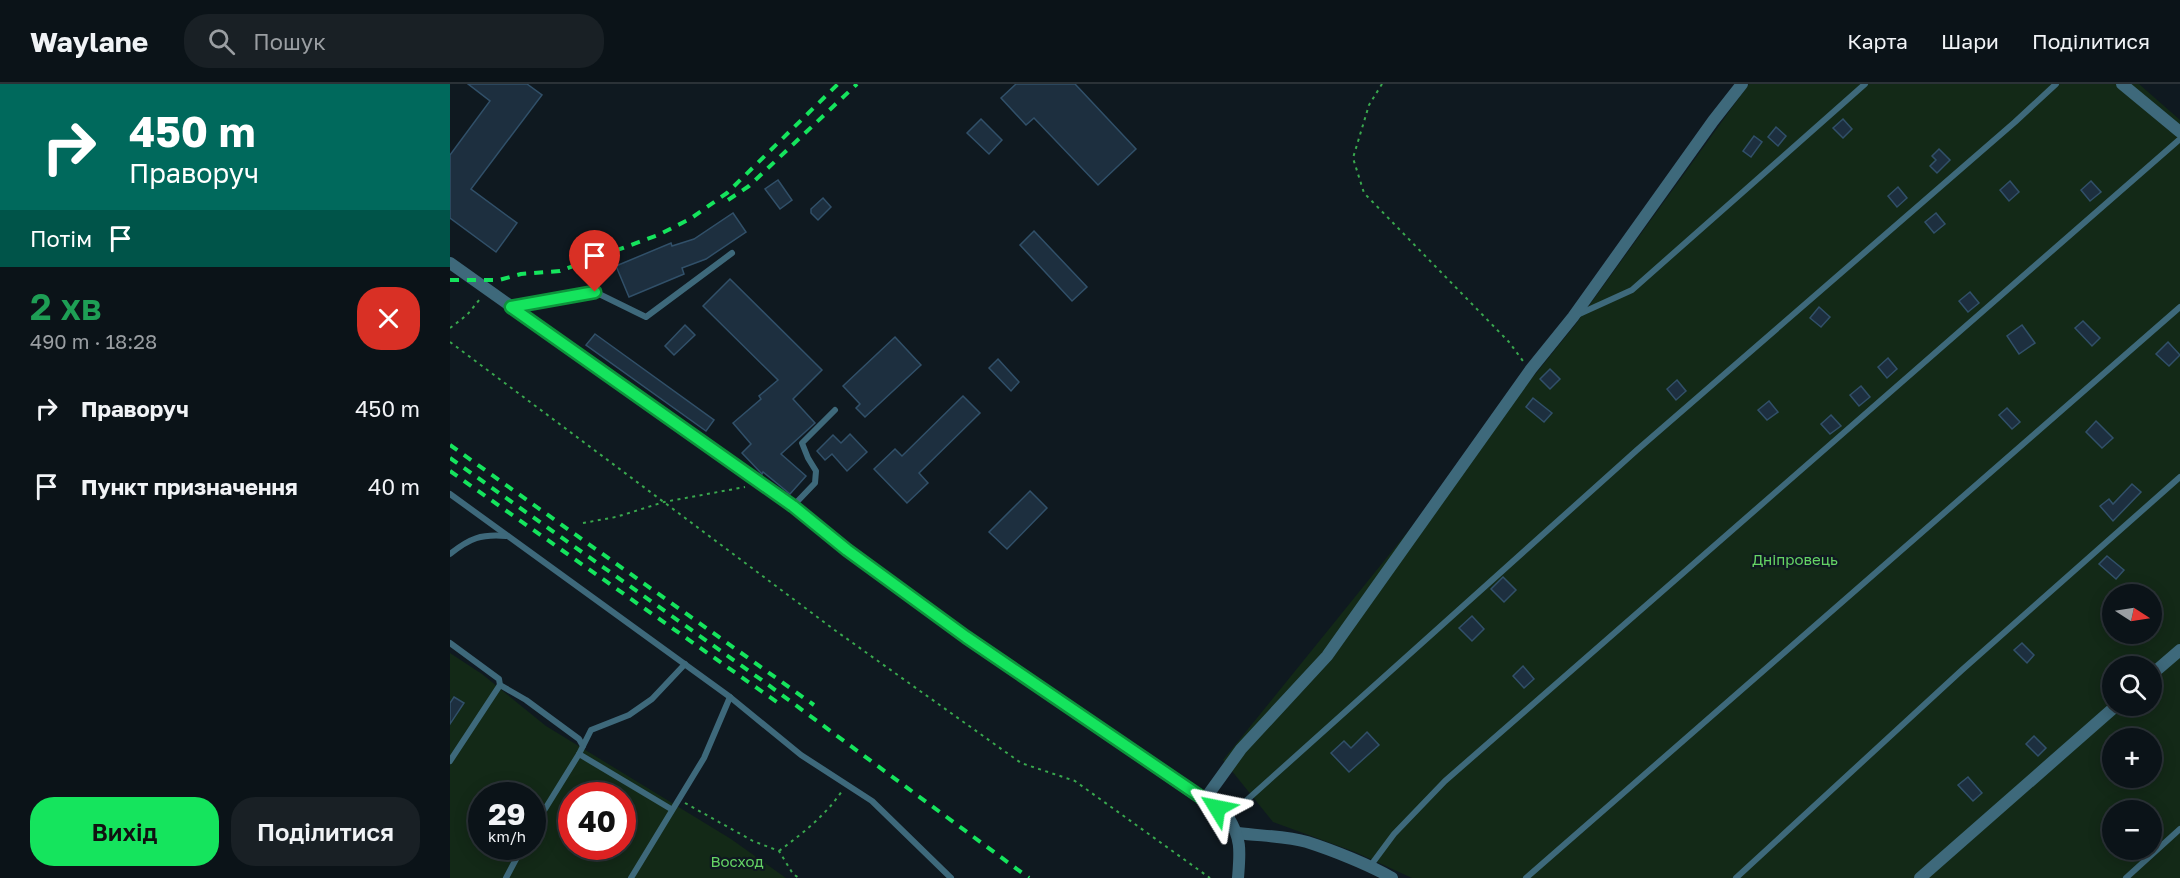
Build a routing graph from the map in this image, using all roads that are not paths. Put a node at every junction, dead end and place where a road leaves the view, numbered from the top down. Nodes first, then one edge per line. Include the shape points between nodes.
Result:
1 (1742, 84) edge
2 (1865, 84) edge
3 (2056, 84) edge
4 (2122, 84) edge
5 (2180, 132) edge
6 (2180, 140) edge
7 (732, 253) dead end
8 (450, 264) edge
9 (511, 307) junction
10 (2180, 307) edge
11 (1573, 317) junction
12 (835, 410) dead end
13 (2180, 477) edge
14 (450, 494) edge
15 (793, 506) junction
16 (506, 536) junction
17 (450, 554) edge
18 (450, 643) edge
19 (2180, 650) edge
20 (685, 664) junction
21 (2162, 666) edge
22 (500, 685) junction
23 (730, 697) junction
24 (2104, 716) edge
25 (583, 746) junction
26 (579, 754) junction
27 (450, 761) edge
28 (1205, 799) junction
29 (546, 807) edge
30 (671, 809) junction
31 (1228, 817) junction
32 (2180, 829) edge
33 (1238, 833) junction
34 (516, 860) edge
35 (1371, 865) junction
36 (506, 878) edge
37 (631, 878) edge
38 (951, 878) edge
39 (1238, 878) edge
40 (1392, 878) edge
41 (1527, 878) edge
42 (1736, 878) edge
43 (1920, 878) edge
44 (2126, 878) edge

1 - 11 street
2 - 11 lane via 1632,290
3 - 31 lane via 1628,458
4 - 5 street
6 - 35 lane via 1445,781 1394,834
7 - 9 lane via 646,317 595,292
8 - 9 street
9 - 15 street
10 - 41 lane
11 - 28 street via 1531,369 1327,656 1241,749
12 - 15 lane via 802,443 816,471 815,483
13 - 42 lane
14 - 16 lane
15 - 28 street via 966,637
16 - 17 lane via 485,534
16 - 20 lane
18 - 22 lane via 499,679
19 - 21 street
20 - 23 lane
20 - 25 lane via 652,699 629,715 591,730
22 - 25 lane via 526,700
22 - 27 lane
23 - 30 lane via 704,758
23 - 38 lane via 801,755 872,801
24 - 43 street
25 - 26 lane
26 - 29 lane
26 - 30 lane
28 - 31 street
30 - 37 lane
31 - 33 street
32 - 44 lane
33 - 35 street via 1306,842
33 - 39 street
34 - 36 lane
35 - 40 street

